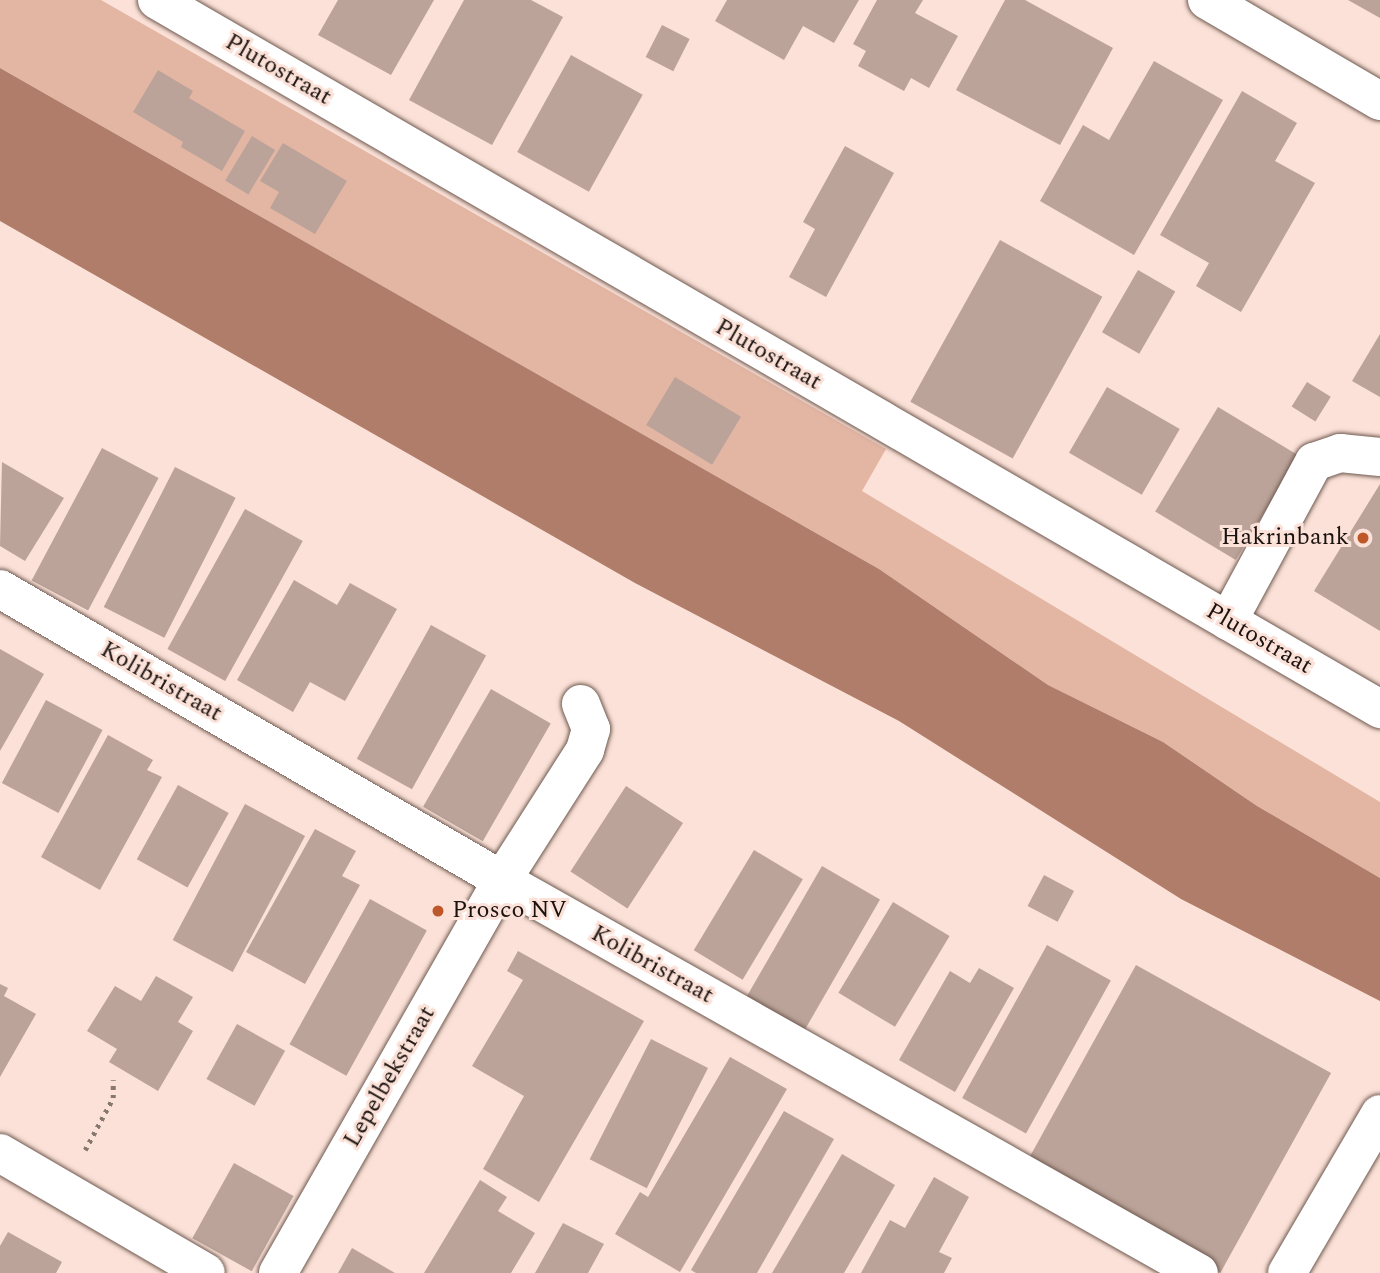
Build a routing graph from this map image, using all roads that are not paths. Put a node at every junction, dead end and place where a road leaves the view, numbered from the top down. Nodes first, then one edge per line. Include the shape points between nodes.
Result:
1 (157, 0) edge
2 (1207, 0) edge
3 (1380, 101) edge
4 (1380, 457) edge
5 (0, 589) edge
6 (1228, 621) junction
7 (581, 704) dead end
8 (1380, 709) edge
9 (502, 880) junction
10 (1380, 1114) edge
11 (0, 1153) edge
12 (1369, 1159) edge
13 (206, 1273) edge
14 (278, 1273) edge
15 (1199, 1273) edge
16 (1287, 1273) edge

1 - 6 street, Plutostraat
2 - 3 street
4 - 6 street via 1340,453 1314,462
5 - 9 street, Kolibristraat
6 - 8 street, Plutostraat
7 - 9 street, Lepelbekstraat via 591,729 585,750
9 - 14 street, Lepelbekstraat
9 - 15 street, Kolibristraat
10 - 12 street
11 - 13 street
12 - 16 street

